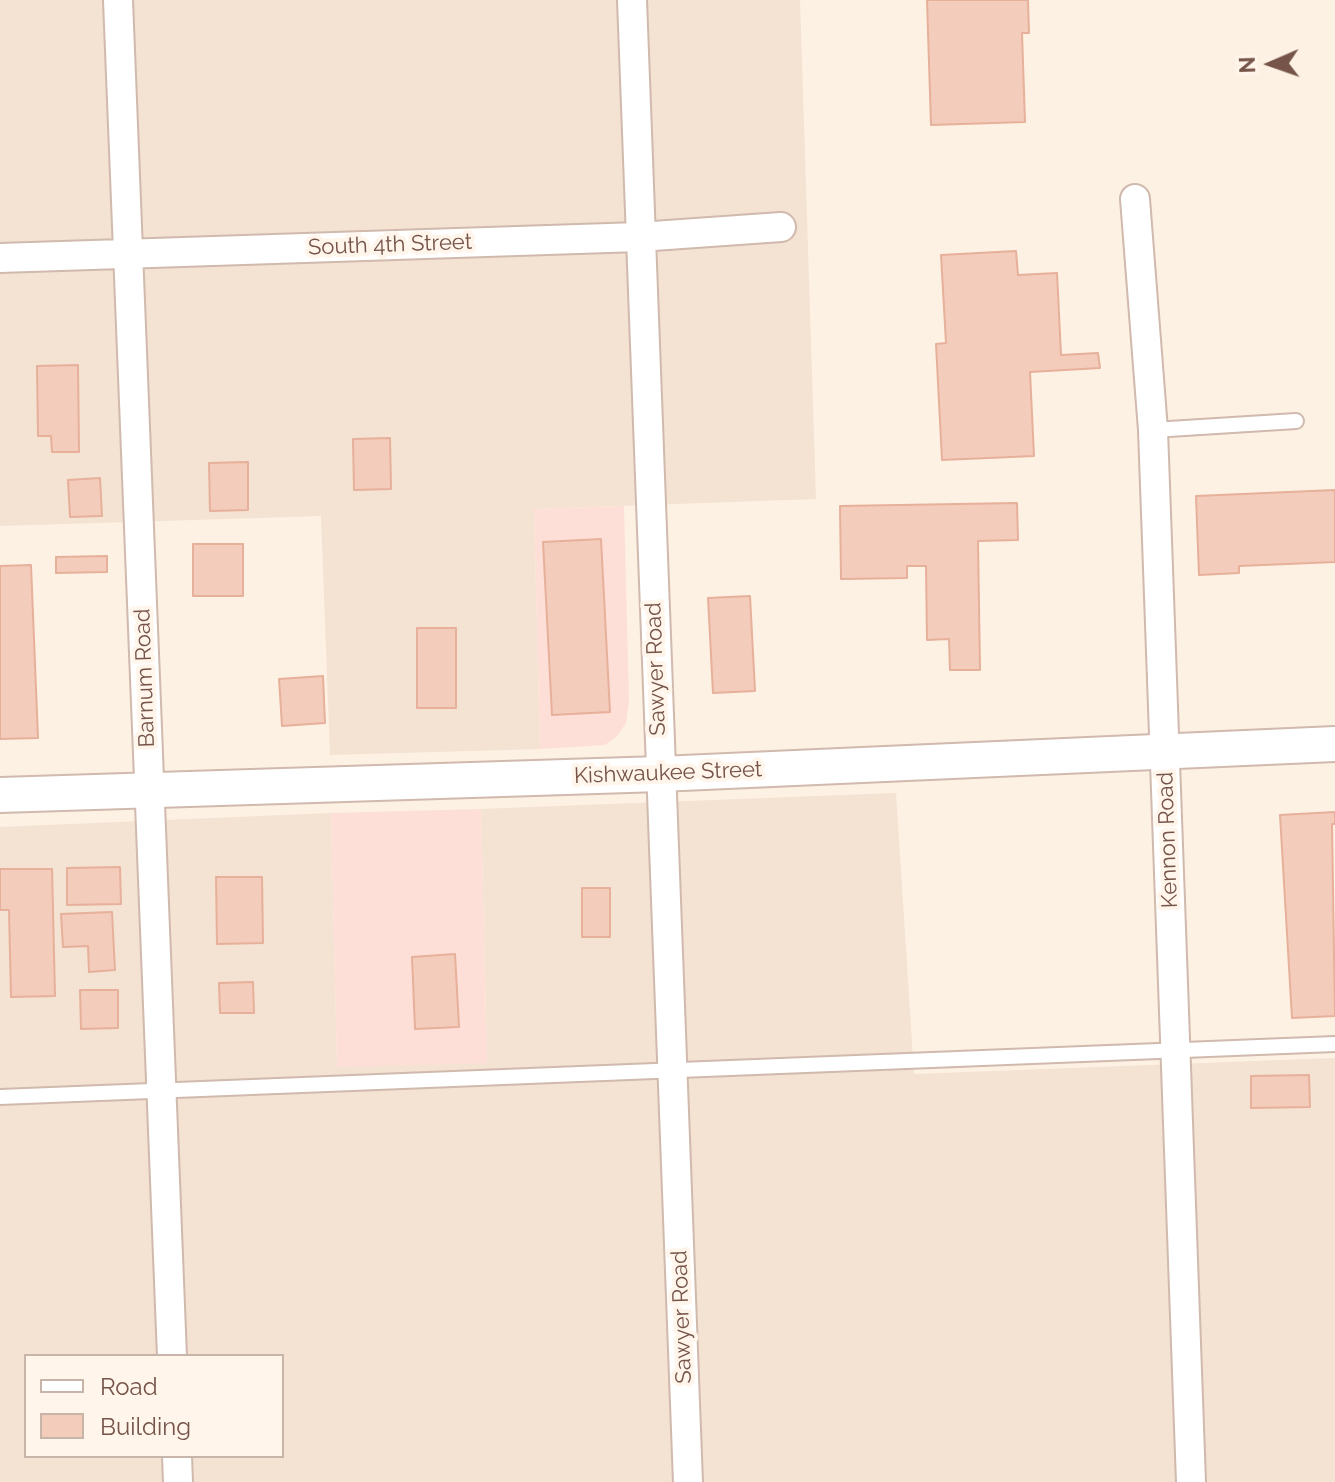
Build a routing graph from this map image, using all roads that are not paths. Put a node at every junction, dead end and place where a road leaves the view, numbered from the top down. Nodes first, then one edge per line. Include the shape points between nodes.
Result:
1 (118, 0) edge
2 (632, 0) edge
3 (1135, 199) dead end
4 (781, 227) dead end
5 (639, 237) junction
6 (127, 253) junction
7 (0, 258) edge
8 (1296, 421) dead end
9 (1153, 430) junction
10 (1335, 744) edge
11 (1165, 752) junction
12 (660, 774) junction
13 (149, 790) junction
14 (0, 795) edge
15 (1335, 1044) edge
16 (1175, 1052) junction
17 (672, 1069) junction
18 (160, 1091) junction
19 (0, 1097) edge
20 (172, 1354) edge
21 (177, 1458) edge
22 (178, 1482) edge
23 (688, 1482) edge
24 (1191, 1482) edge

1 - 6 street, Barnum Road
2 - 5 street, Sawyer Road
3 - 9 street, Kennon Road
4 - 5 street, South 4th Street
5 - 6 street, South 4th Street
5 - 12 street, Sawyer Road
6 - 7 street, South 4th Street
6 - 13 street, Barnum Road
8 - 9 lane
9 - 11 street, Kennon Road
10 - 11 street, Kishwaukee Street
11 - 12 street, Kishwaukee Street
11 - 16 street, Kennon Road
12 - 13 street, Kishwaukee Street
12 - 17 street, Sawyer Road
13 - 14 street, Kishwaukee Street
13 - 18 street, Barnum Road
15 - 16 lane
16 - 17 lane
16 - 24 street, Kennon Road
17 - 18 lane
17 - 23 street, Sawyer Road
18 - 19 lane
18 - 20 street, Barnum Road
21 - 22 street

